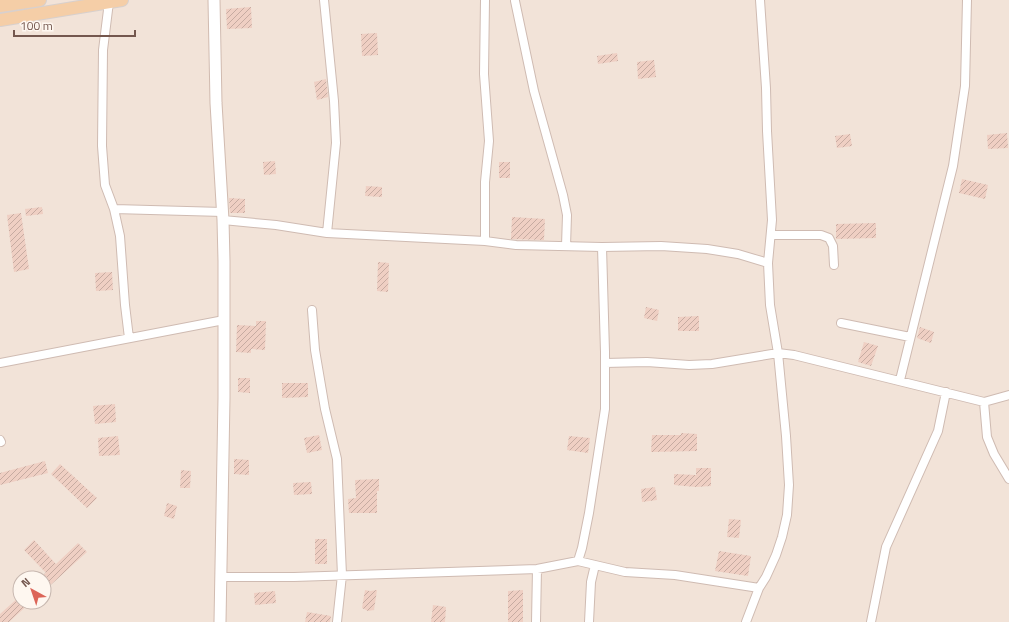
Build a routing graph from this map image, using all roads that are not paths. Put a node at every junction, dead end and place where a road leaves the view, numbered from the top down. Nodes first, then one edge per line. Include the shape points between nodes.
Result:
1 (40, 0) edge
2 (122, 0) edge
3 (214, 0) edge
4 (324, 0) edge
5 (485, 0) edge
6 (760, 0) edge
7 (967, 0) edge
8 (515, 1) edge
9 (109, 2) junction
10 (0, 6) edge
11 (0, 20) edge
12 (114, 209) junction
13 (223, 216) junction
14 (328, 233) junction
15 (771, 235) junction
16 (485, 242) junction
17 (566, 246) junction
18 (602, 247) junction
19 (768, 263) junction
20 (834, 265) dead end
21 (312, 310) dead end
22 (224, 320) junction
23 (841, 323) dead end
24 (129, 338) junction
25 (910, 338) junction
26 (778, 353) junction
27 (0, 363) edge
28 (605, 363) junction
29 (900, 380) junction
30 (946, 392) junction
31 (1009, 394) edge
32 (984, 402) junction
33 (1009, 479) edge
34 (578, 561) junction
35 (595, 565) junction
36 (537, 569) junction
37 (342, 575) junction
38 (221, 576) junction
39 (759, 588) junction
40 (220, 622) edge
41 (337, 622) edge
42 (536, 622) edge
43 (589, 622) edge
44 (746, 622) edge
45 (871, 622) edge

1 - 10 main road
2 - 9 main road
3 - 13 street via 216,103
4 - 14 street via 336,143
5 - 16 street via 484,74 489,140
6 - 15 street
7 - 25 street via 965,86 953,166
8 - 17 street via 534,91 563,195 567,215
9 - 11 main road
9 - 12 street via 103,50 102,146 105,185
12 - 13 street
12 - 24 street via 120,236
13 - 14 street
13 - 22 street
14 - 16 street
15 - 19 street
15 - 20 street via 821,235 829,238
16 - 17 street
17 - 18 street
18 - 19 street via 661,246 707,249 738,254
18 - 28 street
19 - 26 street via 770,306
21 - 37 street via 315,350 337,458
22 - 24 street
22 - 38 street
23 - 25 street
24 - 27 street
25 - 29 street
26 - 28 street via 712,364
26 - 29 street via 794,354
26 - 39 street via 788,460 787,515 776,555
28 - 34 street via 605,409 589,513
29 - 30 street
30 - 32 street
30 - 45 street via 938,431 886,547
31 - 32 street
32 - 33 street via 987,437
34 - 35 street
34 - 36 street
35 - 39 street via 625,572 675,575
35 - 43 street via 591,582
36 - 37 street
36 - 42 street
37 - 38 street
37 - 41 street
38 - 40 street
39 - 44 street

